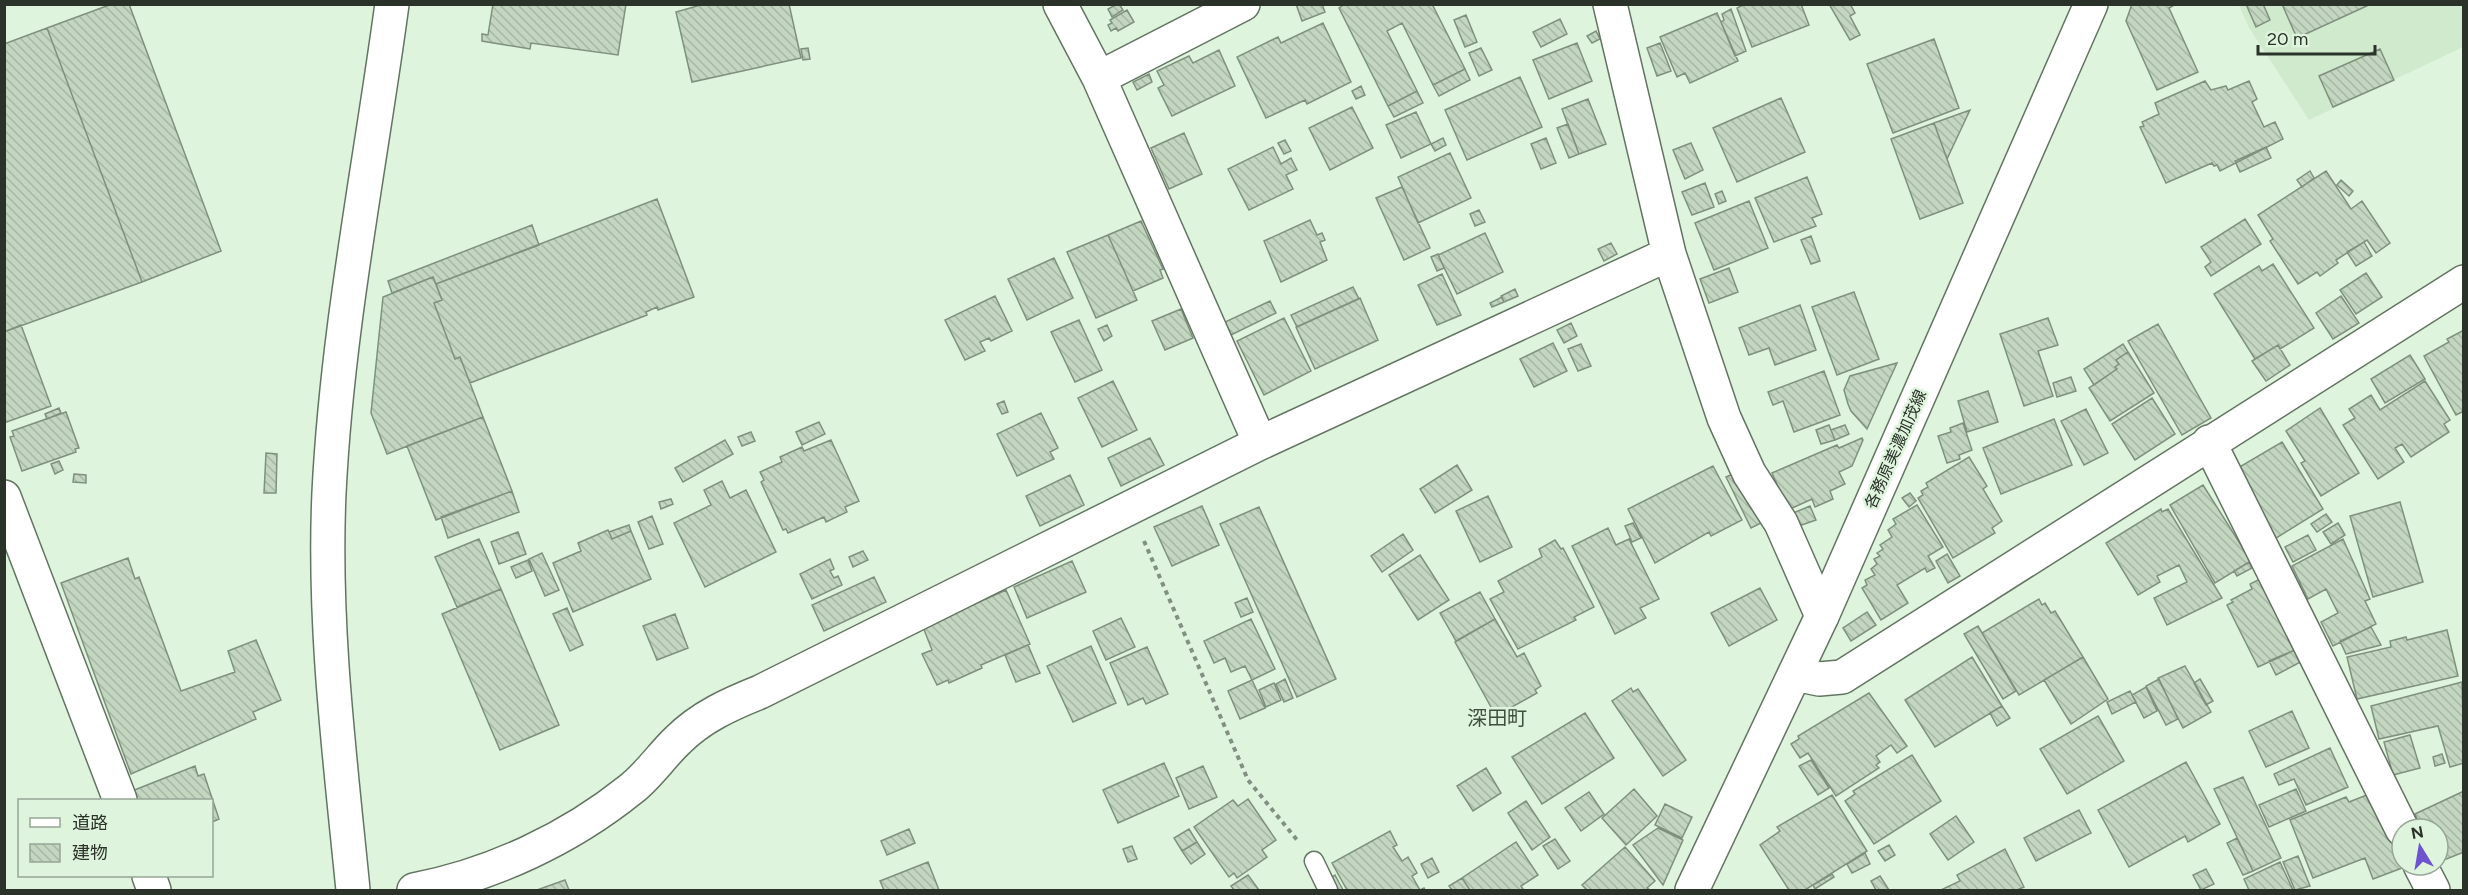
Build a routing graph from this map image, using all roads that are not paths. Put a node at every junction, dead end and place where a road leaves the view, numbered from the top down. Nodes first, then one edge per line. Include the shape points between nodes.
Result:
1 (392, 4) edge
2 (1060, 4) edge
3 (1243, 4) edge
4 (1610, 4) edge
5 (2091, 4) edge
6 (1100, 78) junction
7 (1669, 254) junction
8 (2463, 282) edge
9 (2209, 442) junction
10 (1260, 443) junction
11 (4, 497) edge
12 (1822, 616) junction
13 (1796, 674) junction
14 (119, 799) edge
15 (2396, 817) edge
16 (1314, 861) road end
17 (353, 891) edge
18 (414, 891) edge
19 (1328, 891) edge
20 (1692, 891) edge

1 - 17 street via 341,336 329,493 327,613
2 - 6 street
3 - 6 street
4 - 7 street
5 - 12 street, 各務原美濃加茂線
6 - 10 street
7 - 10 street
7 - 12 street via 1724,418 1749,473 1781,523
8 - 9 street
9 - 13 street via 1842,677 1819,679
9 - 15 street
10 - 18 street via 760,692 722,707 679,738 633,788 584,824 530,853
11 - 14 street
12 - 13 street, 各務原美濃加茂線
13 - 20 street, 各務原美濃加茂線
16 - 19 lane

